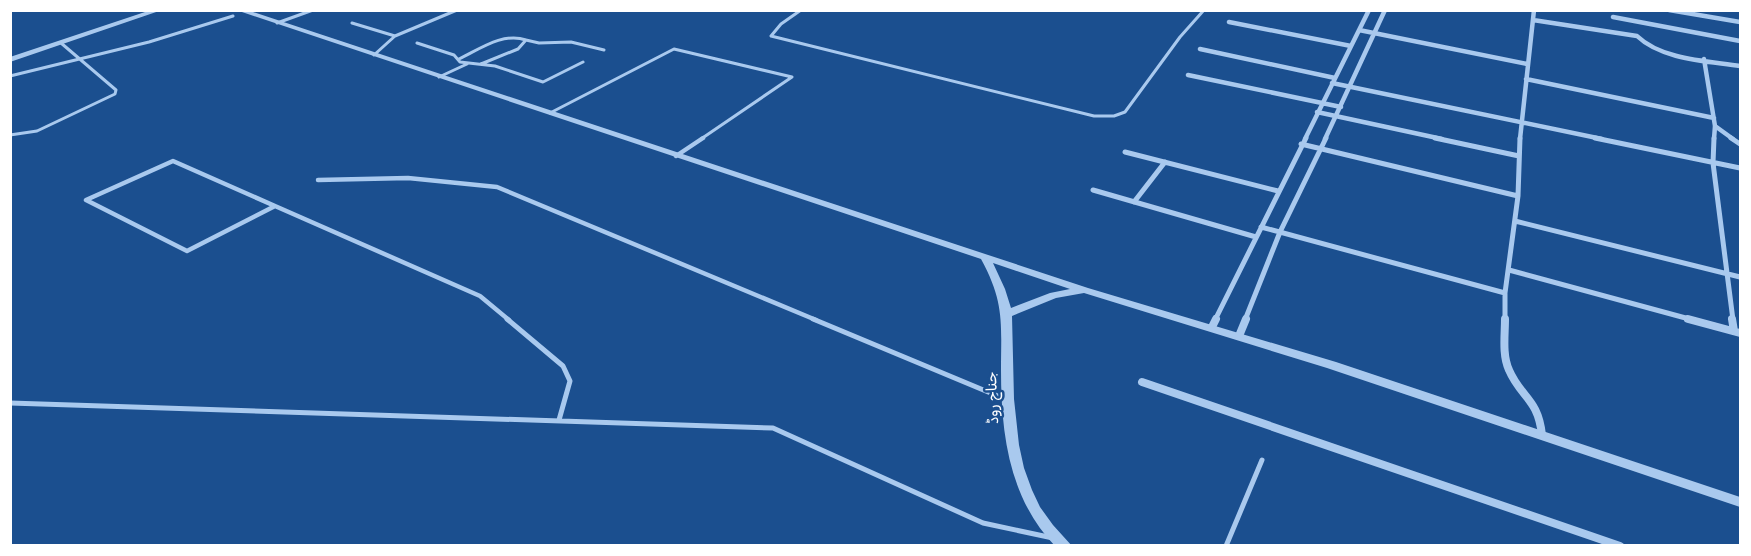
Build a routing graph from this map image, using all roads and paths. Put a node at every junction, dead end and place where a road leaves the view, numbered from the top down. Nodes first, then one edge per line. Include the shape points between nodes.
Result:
1 (139, 10) edge
2 (159, 10) edge
3 (298, 10) edge
4 (313, 10) edge
5 (457, 10) edge
6 (801, 10) edge
7 (1204, 10) edge
8 (1369, 10) edge
9 (1385, 10) edge
10 (1534, 10) edge
11 (1669, 10) edge
12 (305, 13) junction
13 (236, 14) edge
14 (1613, 17) dead end
15 (1533, 20) junction
16 (1229, 22) dead end
17 (1740, 22) edge
18 (277, 23) junction
19 (352, 23) dead end
20 (1642, 24) junction
21 (1359, 30) junction
22 (1374, 34) junction
23 (395, 36) junction
24 (1637, 36) junction
25 (526, 40) junction
26 (1740, 41) edge
27 (61, 43) junction
28 (417, 43) dead end
29 (1352, 45) junction
30 (1200, 48) dead end
31 (604, 50) dead end
32 (10, 53) edge
33 (374, 55) junction
34 (80, 58) junction
35 (459, 59) junction
36 (1704, 59) junction
37 (10, 60) edge
38 (583, 62) dead end
39 (468, 64) junction
40 (1527, 64) junction
41 (479, 65) junction
42 (1740, 66) edge
43 (1188, 75) dead end
44 (10, 76) edge
45 (439, 77) junction
46 (1526, 79) junction
47 (1334, 80) junction
48 (1351, 87) junction
49 (1321, 103) junction
50 (1341, 107) junction
51 (1317, 112) junction
52 (549, 114) junction
53 (1336, 116) junction
54 (1714, 118) junction
55 (1521, 124) junction
56 (1715, 126) junction
57 (10, 135) edge
58 (1301, 144) junction
59 (1740, 144) edge
60 (1320, 148) junction
61 (1125, 152) dead end
62 (676, 156) junction
63 (1519, 156) junction
64 (1165, 162) junction
65 (1713, 163) junction
66 (1740, 168) edge
67 (318, 180) dead end
68 (1094, 190) dead end
69 (1278, 191) junction
70 (1518, 196) junction
71 (1134, 202) junction
72 (276, 205) junction
73 (1515, 221) junction
74 (1261, 227) junction
75 (1280, 232) junction
76 (1256, 237) junction
77 (984, 256) junction
78 (1509, 270) junction
79 (1728, 274) junction
80 (1740, 277) edge
81 (1084, 290) junction
82 (1505, 293) junction
83 (1007, 314) junction
84 (1212, 327) junction
85 (1737, 332) edge
86 (1239, 336) junction
87 (1142, 382) dead end
88 (1008, 400) junction
89 (10, 403) edge
90 (559, 420) junction
91 (1542, 435) junction
92 (1262, 460) dead end
93 (1740, 502) edge
94 (1060, 543) edge
95 (1226, 546) edge
96 (1620, 546) edge

1 - 32 street
2 - 27 street
3 - 12 lane
4 - 12 lane
5 - 23 lane
6 - 7 lane via 771,36 1080,114 1101,116 1125,111
8 - 21 street
9 - 22 street
10 - 15 street
11 - 17 street
12 - 18 lane
13 - 18 street
13 - 34 lane via 159,39
14 - 20 street
15 - 24 street
15 - 40 street
16 - 29 street
18 - 33 street
19 - 23 lane
20 - 24 street
20 - 26 street
21 - 22 street
21 - 29 street
22 - 40 street
22 - 48 street
23 - 33 lane
24 - 36 street via 1655,48
25 - 31 lane via 567,42
25 - 35 lane via 507,38
25 - 41 lane via 518,49
27 - 34 lane
27 - 37 street
28 - 35 lane
29 - 47 street
30 - 47 street
33 - 45 street
34 - 44 lane
34 - 57 lane via 117,90 115,94 37,131
35 - 39 lane
36 - 42 street
36 - 54 street
38 - 41 lane via 543,82 495,66
39 - 41 lane
39 - 45 lane
40 - 46 street
43 - 49 street
45 - 52 street
46 - 54 street
46 - 55 street
47 - 48 street
47 - 49 street
48 - 50 street
48 - 55 street
49 - 50 street
49 - 51 street
50 - 53 street
51 - 53 street
51 - 58 street
52 - 62 street
52 - 62 lane via 674,49 792,77
53 - 60 street
53 - 63 street
54 - 56 street
55 - 63 street
55 - 65 street
56 - 59 street
56 - 65 street
58 - 60 street
58 - 69 street
60 - 70 street
60 - 75 street
61 - 64 street
62 - 77 street
63 - 70 street
64 - 69 street
64 - 71 street
65 - 66 street
65 - 79 street
67 - 88 lane via 421,178 497,187
68 - 71 street
69 - 74 street
70 - 73 street
71 - 76 street
72 - 72 lane via 187,251 86,200 173,161
72 - 90 lane via 480,296 563,366 570,381
73 - 78 street
73 - 79 street
74 - 75 street
74 - 76 street
75 - 82 street
75 - 86 street
76 - 84 street
77 - 81 street
77 - 83 street, جناح روڈ
78 - 82 street
78 - 85 street
79 - 80 street
79 - 85 street
81 - 83 street via 1054,295
81 - 84 street
82 - 91 street via 1506,365 1536,405
83 - 88 street, جناح روڈ
84 - 86 street
86 - 91 street
87 - 96 street
88 - 94 street, جناح روڈ via 1015,460 1029,500
89 - 90 lane
90 - 94 lane via 773,428 983,523
91 - 93 street
92 - 95 lane

